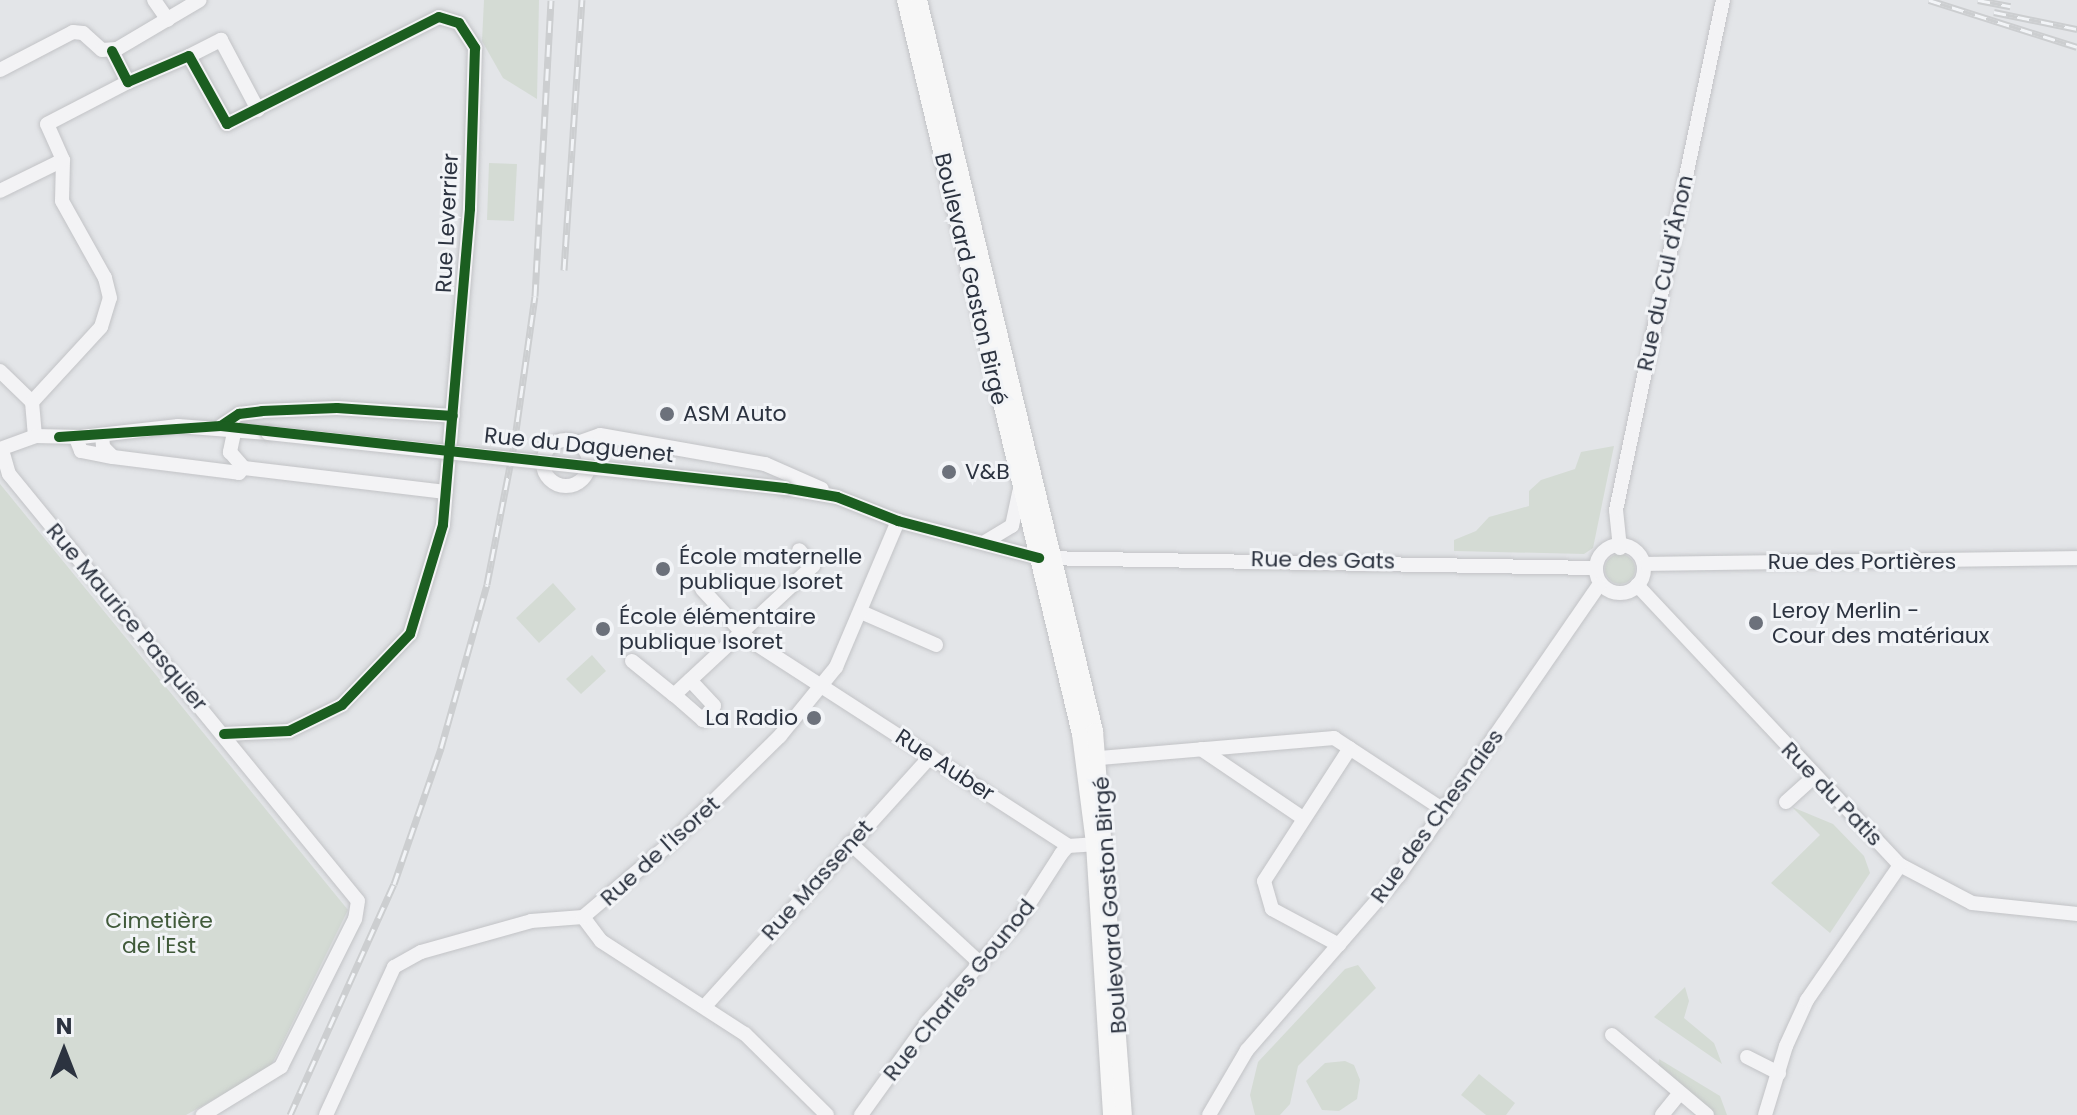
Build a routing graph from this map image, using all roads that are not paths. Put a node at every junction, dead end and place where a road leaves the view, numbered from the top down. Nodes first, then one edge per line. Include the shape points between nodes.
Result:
1 (154, 0) edge
2 (200, 0) edge
3 (905, 0) edge
4 (919, 0) edge
5 (1723, 0) edge
6 (168, 20) junction
7 (112, 51) junction
8 (189, 56) junction
9 (0, 70) edge
10 (128, 82) junction
11 (258, 110) junction
12 (63, 160) junction
13 (0, 191) edge
14 (0, 371) edge
15 (32, 402) junction
16 (453, 416) junction
17 (228, 427) junction
18 (102, 435) junction
19 (35, 436) junction
20 (76, 438) junction
21 (577, 443) dead end
22 (1, 449) edge
23 (113, 457) junction
24 (244, 468) junction
25 (1019, 488) junction
26 (446, 492) junction
27 (837, 497) junction
28 (898, 521) junction
29 (984, 542) junction
30 (1620, 548) junction
31 (799, 550) dead end
32 (1046, 556) junction
33 (2077, 558) edge
34 (1647, 564) junction
35 (1593, 568) junction
36 (1599, 585) junction
37 (1637, 585) junction
38 (702, 589) dead end
39 (861, 612) junction
40 (742, 634) junction
41 (936, 645) dead end
42 (632, 661) dead end
43 (690, 680) junction
44 (823, 684) junction
45 (674, 695) junction
46 (224, 734) junction
47 (1350, 748) junction
48 (1201, 749) junction
49 (931, 756) junction
50 (1091, 759) junction
51 (1815, 776) junction
52 (1786, 802) dead end
53 (1445, 811) junction
54 (1303, 818) junction
55 (850, 843) junction
56 (1094, 844) junction
57 (1068, 846) junction
58 (1900, 865) junction
59 (2077, 914) edge
60 (583, 917) junction
61 (1339, 945) junction
62 (980, 963) junction
63 (705, 1006) junction
64 (1612, 1035) dead end
65 (1747, 1057) dead end
66 (1779, 1073) junction
67 (1680, 1093) junction
68 (203, 1115) edge
69 (326, 1115) edge
70 (827, 1115) edge
71 (861, 1115) edge
72 (1111, 1115) edge
73 (1124, 1115) edge
74 (1209, 1115) edge
75 (1662, 1115) edge
76 (1707, 1115) edge
77 (1765, 1115) edge

1 - 6 street
2 - 6 street
3 - 25 main road, Boulevard Gaston Birgé
4 - 32 main road, Boulevard Gaston Birgé
5 - 30 street, Rue du Cul d'Ânon via 1616,510
6 - 7 street
7 - 9 street via 73,32
7 - 10 street
8 - 10 street
8 - 11 street via 227,124
8 - 11 street via 221,40
10 - 12 street via 47,124
11 - 16 street, Rue Leverrier via 431,20 452,18 475,48 470,209
12 - 13 street
12 - 15 street via 60,194 109,289 108,311 101,327
14 - 15 street
15 - 19 street
16 - 17 street via 337,408 262,411 239,414
16 - 26 street, Rue Leverrier
17 - 18 street, Rue du Daguenet
17 - 24 street via 230,452
17 - 27 street, Rue du Daguenet, bridge
18 - 20 street, Rue du Daguenet
18 - 23 street via 103,447
19 - 20 street, Rue du Daguenet
19 - 22 street, Rue du Daguenet
20 - 23 street via 81,451
21 - 27 street via 600,435 765,464
22 - 46 street, Rue Maurice Pasquier via 9,474
23 - 24 street via 239,473
24 - 26 street
25 - 29 street via 1016,521 1004,534
25 - 32 main road, Boulevard Gaston Birgé
26 - 46 street, Rue Leverrier via 443,525 410,634 378,673 342,705 289,731
27 - 28 street, Rue du Daguenet
28 - 29 street, Rue du Daguenet
28 - 39 street, Rue de l'Isoret
29 - 32 street, Rue du Daguenet
30 - 34 street via 1636,550
30 - 35 street via 1598,559
31 - 40 street via 813,566
32 - 35 street, Rue des Gats
32 - 50 main road, Boulevard Gaston Birgé
33 - 34 street, Rue des Portières
34 - 37 street
35 - 36 street
36 - 37 street via 1611,590
36 - 53 street, Rue des Chesnaies
37 - 51 street, Rue du Patis
38 - 40 street, Rue Auber
39 - 41 street
39 - 44 street, Rue de l'Isoret
40 - 43 street
40 - 44 street, Rue Auber
42 - 45 street
43 - 45 street
43 - 45 street via 714,706 705,719 698,719
44 - 49 street, Rue Auber
44 - 60 street, Rue de l'Isoret via 728,790
46 - 68 street, Rue Maurice Pasquier via 354,895 358,910 281,1067
47 - 48 street via 1325,738
47 - 53 street
47 - 54 street
48 - 50 street
48 - 54 street
49 - 55 street, Rue Massenet
49 - 57 street, Rue Auber
50 - 56 main road, Boulevard Gaston Birgé
50 - 73 main road, Boulevard Gaston Birgé
51 - 52 street
51 - 58 street, Rue du Patis
53 - 61 street, Rue des Chesnaies
54 - 61 street via 1266,873 1265,897 1288,920
55 - 62 street
55 - 63 street, Rue Massenet
56 - 57 street
56 - 72 main road, Boulevard Gaston Birgé
57 - 62 street, Rue Charles Gounod via 1018,921
58 - 59 street, Rue du Patis via 1972,903
58 - 66 street via 1807,1000
60 - 63 street via 601,941
60 - 69 street, Rue de l'Isoret via 531,921 402,960 387,975
61 - 74 street, Rue des Chesnaies via 1247,1050
62 - 71 street, Rue Charles Gounod via 930,1019
63 - 70 street via 745,1034
64 - 67 street
65 - 66 street
66 - 77 street
67 - 75 street
67 - 76 street

